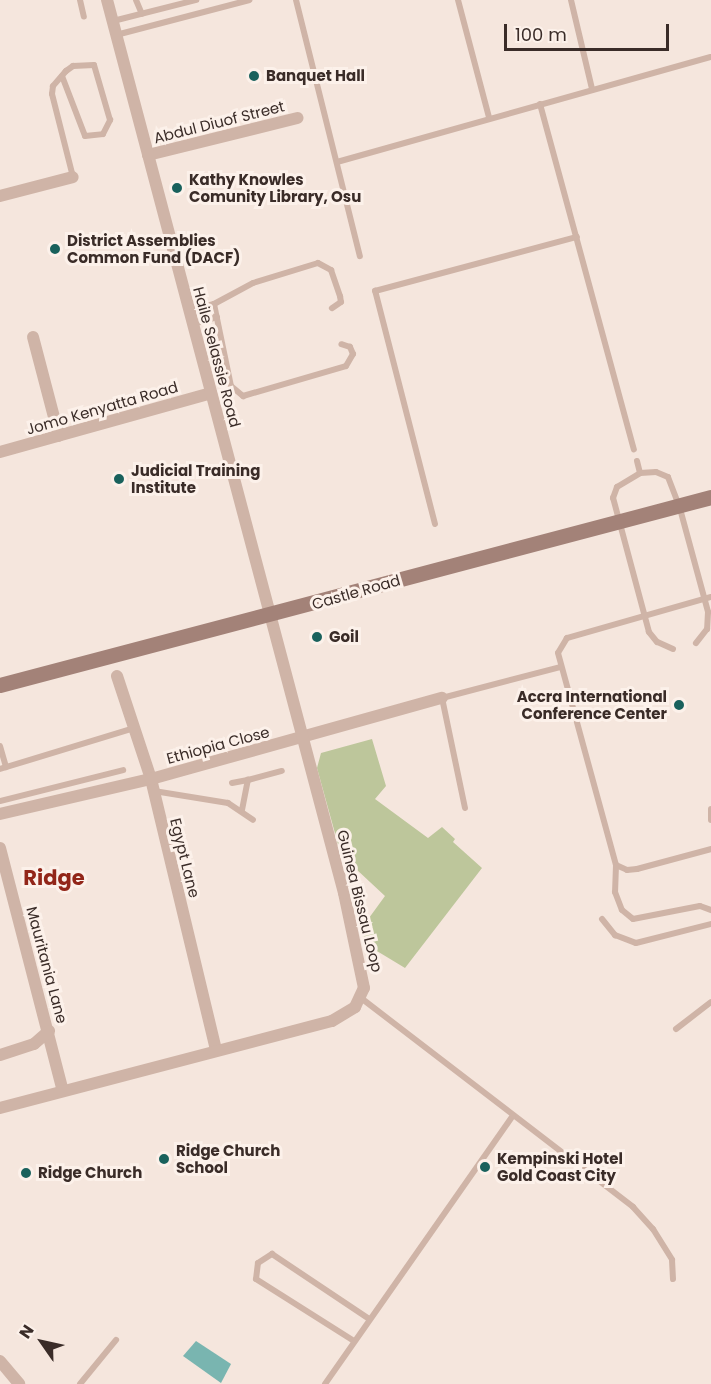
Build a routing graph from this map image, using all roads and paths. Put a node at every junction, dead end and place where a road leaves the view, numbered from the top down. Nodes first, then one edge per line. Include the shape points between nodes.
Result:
1 (80, 0) edge
2 (107, 0) edge
3 (136, 0) edge
4 (196, 0) edge
5 (296, 0) edge
6 (458, 0) edge
7 (571, 0) edge
8 (244, 1) edge
9 (142, 14) junction
10 (84, 17) dead end
11 (113, 21) junction
12 (116, 34) junction
13 (711, 57) edge
14 (62, 76) junction
15 (592, 89) junction
16 (540, 104) junction
17 (489, 117) junction
18 (297, 118) dead end
19 (148, 155) junction
20 (337, 162) junction
21 (73, 177) joint
22 (0, 196) edge
23 (577, 237) junction
24 (360, 255) dead end
25 (214, 304) junction
26 (332, 309) dead end
27 (189, 310) junction
28 (217, 318) junction
29 (193, 324) junction
30 (33, 337) dead end
31 (341, 344) dead end
32 (211, 393) junction
33 (59, 436) junction
34 (634, 449) dead end
35 (0, 452) edge
36 (637, 461) dead end
37 (640, 473) junction
38 (711, 497) edge
39 (680, 505) junction
40 (619, 521) junction
41 (435, 524) dead end
42 (708, 598) edge
43 (270, 616) junction
44 (644, 616) junction
45 (696, 643) dead end
46 (673, 649) dead end
47 (560, 667) junction
48 (117, 676) dead end
49 (0, 685) edge
50 (442, 698) junction
51 (134, 728) junction
52 (302, 738) junction
53 (0, 746) edge
54 (3, 768) edge
55 (123, 770) dead end
56 (282, 771) dead end
57 (248, 780) junction
58 (232, 783) dead end
59 (152, 785) junction
60 (0, 801) edge
61 (465, 808) dead end
62 (711, 809) edge
63 (242, 810) junction
64 (0, 814) edge
65 (254, 820) dead end
66 (711, 820) edge
67 (0, 848) edge
68 (711, 849) edge
69 (616, 865) junction
70 (711, 910) edge
71 (602, 919) dead end
72 (711, 924) edge
73 (361, 998) junction
74 (711, 1002) edge
75 (676, 1029) dead end
76 (48, 1031) junction
77 (216, 1049) junction
78 (0, 1054) edge
79 (63, 1090) junction
80 (0, 1108) edge
81 (513, 1116) junction
82 (673, 1279) dead end
83 (369, 1319) junction
84 (116, 1340) dead end
85 (354, 1341) junction
86 (0, 1361) edge
87 (19, 1384) edge
88 (80, 1384) edge
89 (325, 1384) edge

1 - 10 lane
2 - 11 street, Haile Selassie Road
3 - 9 lane
4 - 9 lane
5 - 20 lane
6 - 17 lane
7 - 15 lane
8 - 12 lane
9 - 11 lane
11 - 12 street, Haile Selassie Road
12 - 19 street, Haile Selassie Road
13 - 15 lane
14 - 14 lane via 73,66 93,64 111,120 103,134 85,136
14 - 21 lane via 53,86 52,94
15 - 16 lane
16 - 17 lane
16 - 23 lane
17 - 20 lane
18 - 19 street, Abdul Diuof Street
19 - 27 street, Haile Selassie Road
20 - 24 lane
21 - 22 street
23 - 34 lane
23 - 41 lane via 375,291
25 - 26 lane via 253,283 318,264 331,270 340,296 341,302
25 - 27 lane
25 - 28 lane
27 - 29 street, Haile Selassie Road
28 - 29 lane
28 - 31 lane via 231,386 243,396 346,366 353,354 350,347
29 - 32 street, Haile Selassie Road
30 - 33 street
32 - 33 street, Jomo Kenyatta Road
32 - 43 street, Haile Selassie Road
33 - 35 street, Jomo Kenyatta Road
36 - 37 lane
37 - 39 lane via 656,472 668,477
37 - 40 lane via 614,491
38 - 39 main road, Castle Road
39 - 40 main road, Castle Road
39 - 42 lane
40 - 43 main road, Castle Road
40 - 44 lane
42 - 44 lane
42 - 45 lane via 707,629
43 - 49 main road, Castle Road
43 - 52 street, Guinea Bissau Loop
44 - 46 lane via 657,642
44 - 47 lane via 567,639 559,647
47 - 50 lane
47 - 69 lane
48 - 51 street, Egypt Lane
50 - 52 street, Ethiopia Close
50 - 61 lane
51 - 54 lane
51 - 59 street, Egypt Lane
52 - 59 street, Ethiopia Close
52 - 73 street, Guinea Bissau Loop via 365,978
53 - 54 lane
55 - 60 lane
56 - 57 lane
57 - 58 lane
57 - 63 lane
59 - 63 lane
59 - 64 street, Ethiopia Close
59 - 77 street, Egypt Lane
62 - 66 lane
63 - 65 lane
67 - 76 street, Mauritania Lane
68 - 69 lane via 637,869
69 - 70 lane via 615,892 622,909 633,919 700,906
71 - 72 lane via 615,935 636,944
73 - 77 street via 346,1015 332,1021
73 - 81 lane
74 - 75 lane
76 - 78 street via 34,1044
76 - 79 street, Mauritania Lane
77 - 79 street
79 - 80 street
81 - 82 lane via 633,1207 653,1229 672,1260
81 - 83 lane
83 - 85 lane
83 - 85 lane via 272,1254 258,1263 256,1279
84 - 88 lane
85 - 89 lane
86 - 87 street

